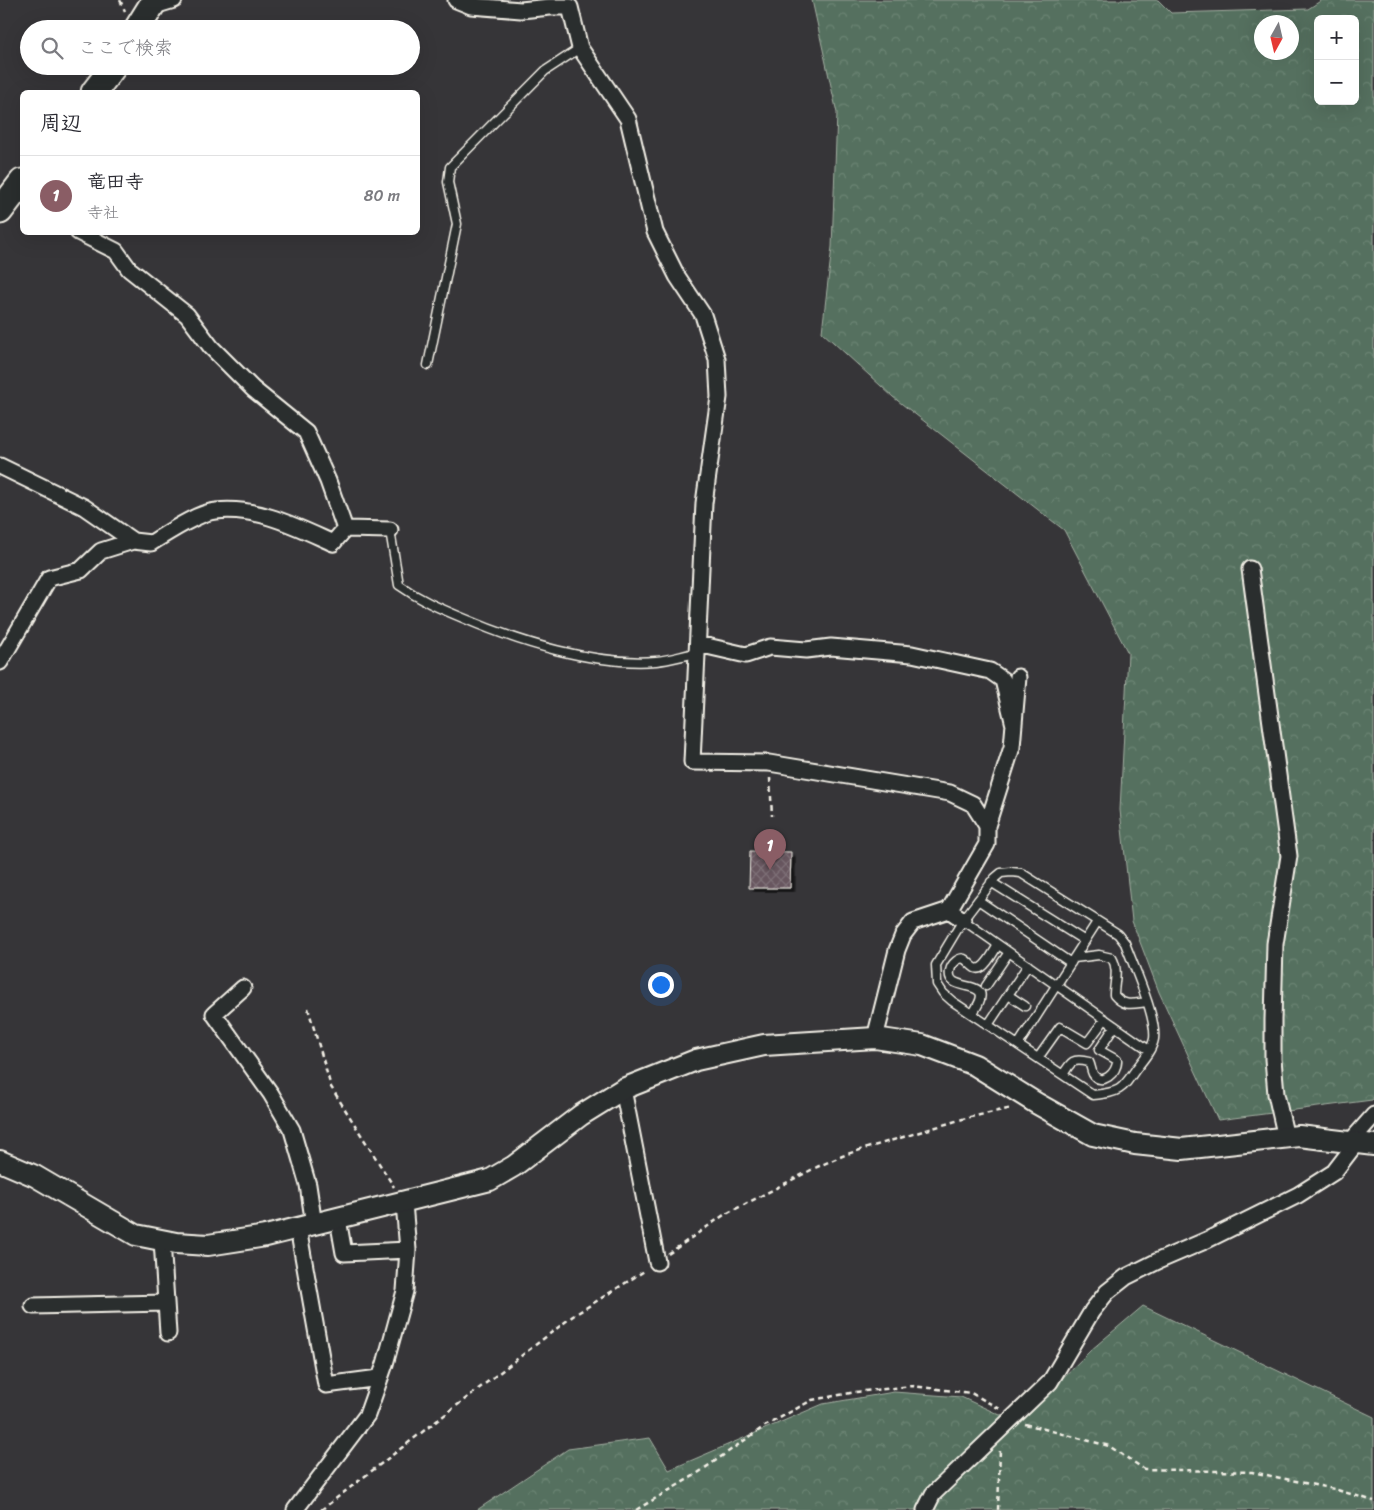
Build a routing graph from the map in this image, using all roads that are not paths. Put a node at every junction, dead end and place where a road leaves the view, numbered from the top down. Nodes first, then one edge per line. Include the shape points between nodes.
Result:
1 (456, 0) edge
2 (160, 2) edge
3 (573, 4) edge
4 (145, 20) edge
5 (580, 48) junction
6 (107, 75) edge
7 (96, 90) edge
8 (84, 235) edge
9 (428, 365) dead end
10 (0, 466) edge
11 (345, 529) junction
12 (390, 530) joint
13 (133, 541) junction
14 (1250, 569) dead end
15 (698, 648) junction
16 (0, 662) edge
17 (1018, 677) dead end
18 (1014, 725) junction
19 (987, 826) junction
20 (991, 882) junction
21 (978, 900) junction
22 (949, 910) junction
23 (963, 920) junction
24 (1097, 922) junction
25 (1085, 941) junction
26 (998, 945) junction
27 (1009, 952) junction
28 (1072, 960) junction
29 (1028, 965) junction
30 (1056, 985) junction
31 (986, 986) dead end
32 (244, 988) dead end
33 (1008, 995) junction
34 (1146, 1002) junction
35 (1026, 1006) dead end
36 (972, 1014) junction
37 (1105, 1019) junction
38 (988, 1025) junction
39 (1115, 1026) junction
40 (875, 1038) junction
41 (1018, 1045) junction
42 (1149, 1050) junction
43 (1038, 1058) junction
44 (1063, 1075) junction
45 (623, 1089) junction
46 (1374, 1114) edge
47 (1286, 1138) junction
48 (1361, 1143) edge
49 (0, 1161) edge
50 (404, 1203) junction
51 (338, 1219) junction
52 (306, 1226) junction
53 (162, 1240) junction
54 (408, 1250) junction
55 (658, 1262) dead end
56 (165, 1304) junction
57 (33, 1306) dead end
58 (168, 1333) dead end
59 (379, 1378) junction
60 (295, 1510) edge
61 (925, 1510) edge

1 - 3 street via 471,6 522,10
2 - 4 main road
3 - 5 street
5 - 9 lane via 545,71 450,167 448,182 457,224
5 - 15 street via 628,119 655,232 677,276 703,315 717,359 719,397 704,503
6 - 7 main road
8 - 11 street via 116,251 129,269 187,315 211,347 253,389 306,432
10 - 13 street via 84,507
11 - 12 street
11 - 13 street via 333,543 281,521 246,512 214,510 151,543
12 - 15 lane via 398,585 417,598 491,630 577,654 619,660 656,661
13 - 16 street via 101,552 81,570 49,578
14 - 47 street via 1289,856 1275,944 1273,1020 1276,1094
15 - 18 street via 746,655 770,647 806,650 831,647 912,654 990,671 1003,680
15 - 19 street via 692,762 769,762 950,793 973,804
17 - 18 street
18 - 19 street via 1012,747
19 - 22 street via 987,844
20 - 21 lane
20 - 24 lane via 1001,873 1021,873
20 - 25 lane
21 - 23 lane
21 - 28 lane
22 - 23 street
22 - 40 street via 913,922 903,935
23 - 26 lane
23 - 36 lane via 936,965 936,974 943,993
24 - 25 lane
24 - 34 lane via 1118,934 1125,943
25 - 28 lane
26 - 27 lane
26 - 36 lane via 983,966 974,967 966,959 961,959 953,964 950,971 954,982 974,986 978,990 979,1004
27 - 29 lane
27 - 31 lane
28 - 30 lane
28 - 34 lane via 1099,955 1112,958 1116,975 1114,995 1125,1003
29 - 30 lane
29 - 33 lane
30 - 37 lane
30 - 41 lane
32 - 52 street via 214,1014 271,1094 292,1130 308,1185
33 - 35 lane
33 - 38 lane
34 - 42 lane via 1154,1038
36 - 38 lane
37 - 39 lane
37 - 43 lane via 1087,1043 1060,1027
38 - 41 lane
39 - 42 lane
39 - 44 lane via 1099,1050 1117,1060 1116,1070 1109,1078 1098,1078 1089,1062 1078,1060 1070,1063
40 - 45 street via 764,1045 696,1060
40 - 47 street via 922,1046 975,1065 1093,1135 1182,1149
41 - 43 lane
42 - 44 lane via 1125,1085 1114,1092 1093,1095
43 - 44 lane
45 - 50 street via 490,1180
45 - 55 street
46 - 48 street
47 - 48 street via 1299,1136
48 - 61 street via 1334,1172 1298,1195 1126,1277 1107,1292 1092,1311 1050,1382 933,1494
49 - 53 street via 35,1176 136,1235
50 - 51 street
50 - 54 street
51 - 52 street
51 - 54 street via 344,1253
52 - 53 street via 208,1245
52 - 59 street via 326,1385
53 - 56 street
54 - 59 street via 405,1291
56 - 57 street
56 - 58 street
59 - 60 street via 367,1414

